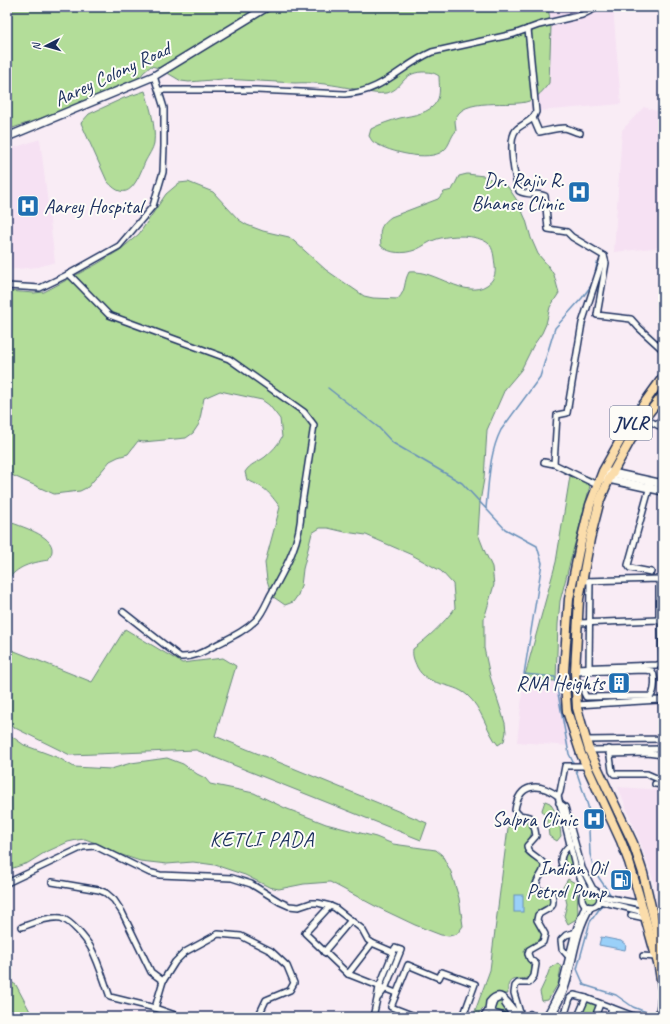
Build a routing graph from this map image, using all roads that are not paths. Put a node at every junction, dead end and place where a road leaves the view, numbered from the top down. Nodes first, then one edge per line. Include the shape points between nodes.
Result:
1 (267, 7) edge
2 (598, 7) edge
3 (528, 29) junction
4 (154, 76) junction
5 (159, 90) junction
6 (533, 118) junction
7 (580, 133) dead end
8 (7, 137) edge
9 (604, 256) junction
10 (69, 274) junction
11 (7, 286) edge
12 (663, 350) edge
13 (663, 378) edge
14 (663, 395) edge
15 (663, 417) edge
16 (644, 418) junction
17 (658, 424) junction
18 (663, 428) edge
19 (544, 462) dead end
20 (554, 464) junction
21 (611, 476) junction
22 (600, 477) junction
23 (650, 484) junction
24 (663, 484) edge
25 (663, 491) edge
26 (651, 572) dead end
27 (586, 581) junction
28 (123, 612) dead end
29 (658, 620) junction
30 (591, 621) junction
31 (578, 623) junction
32 (589, 667) junction
33 (578, 671) junction
34 (580, 683) junction
35 (577, 705) junction
36 (663, 719) edge
37 (663, 737) edge
38 (586, 740) junction
39 (663, 749) edge
40 (589, 750) junction
41 (609, 752) junction
42 (663, 755) edge
43 (587, 766) junction
44 (663, 781) edge
45 (655, 784) dead end
46 (663, 785) edge
47 (541, 787) junction
48 (535, 790) dead end
49 (558, 796) junction
50 (572, 843) junction
51 (582, 868) junction
52 (576, 869) junction
53 (52, 882) dead end
54 (7, 883) edge
55 (593, 889) junction
56 (586, 890) junction
57 (603, 899) junction
58 (330, 906) junction
59 (588, 906) junction
60 (643, 911) junction
61 (631, 915) dead end
62 (350, 920) junction
63 (22, 927) dead end
64 (577, 932) junction
65 (661, 938) edge
66 (372, 943) junction
67 (324, 952) junction
68 (393, 952) junction
69 (644, 956) dead end
70 (659, 957) edge
71 (571, 958) junction
72 (386, 969) junction
73 (393, 971) junction
74 (348, 974) junction
75 (404, 976) junction
76 (163, 981) junction
77 (379, 986) junction
78 (386, 989) junction
79 (663, 993) edge
80 (396, 994) junction
81 (586, 998) junction
82 (377, 999) junction
83 (600, 1004) junction
84 (155, 1008) junction
85 (612, 1008) junction
86 (553, 1009) junction
87 (488, 1011) junction
88 (495, 1016) edge
89 (518, 1016) edge
90 (181, 1017) edge
91 (258, 1017) edge
92 (373, 1017) edge
93 (417, 1017) edge
94 (463, 1017) edge
95 (482, 1017) edge
96 (505, 1017) edge
97 (541, 1017) edge
98 (551, 1017) edge
99 (564, 1017) edge
100 (582, 1017) edge
101 (595, 1017) edge
102 (608, 1017) edge
103 (636, 1017) edge
104 (660, 1017) edge

1 - 4 main road, Aarey Colony Road
2 - 3 street via 582,15
3 - 5 street via 432,52 422,56 382,84 358,94
3 - 6 street via 536,112
4 - 5 street
4 - 8 main road, Aarey Colony Road
5 - 10 street via 164,108 163,172 153,206 119,246
6 - 7 street via 539,132 566,128
6 - 9 street via 516,130 512,141 515,177 519,191 545,196 548,229 567,232
9 - 12 street via 606,263 597,315 631,319
9 - 20 street via 582,323 567,413 557,415
10 - 11 street via 40,288
10 - 28 street via 109,315 229,359 304,412 314,425 301,519 292,556 258,618 233,637 188,658 180,657
13 - 22 main road, JVLR via 630,423
14 - 16 main road, JVLR
15 - 17 street
16 - 17 street
16 - 21 main road, JVLR
17 - 18 street
19 - 20 street
20 - 22 street
21 - 22 main road
21 - 23 main road
21 - 27 main road, JVLR via 600,500 590,539
22 - 43 main road, JVLR via 587,514 569,599 564,671 568,711
23 - 24 main road
23 - 25 main road
23 - 26 street via 628,565 630,568
27 - 29 street via 658,579
27 - 30 street
27 - 31 main road, JVLR via 579,599
29 - 30 street
29 - 32 street via 661,623 661,664
30 - 31 street
30 - 32 street
31 - 33 main road, JVLR
32 - 33 street
33 - 34 main road, JVLR
33 - 34 street via 646,670 655,674 651,696 586,697
34 - 35 main road, JVLR
35 - 36 street via 659,700 662,701
35 - 38 main road, JVLR
37 - 38 street
38 - 40 main road, JVLR
39 - 41 street
40 - 41 street
40 - 65 main road, JVLR via 632,840
41 - 42 street
41 - 44 street via 614,774 647,774
43 - 49 street via 565,766
43 - 60 main road, JVLR via 629,862
45 - 46 street
47 - 48 street
47 - 49 street
47 - 89 street via 528,788 520,794 515,810 520,815 530,817 536,836 528,850 542,861 544,869 536,881 536,886 539,890 552,894 554,902 552,907 538,915 537,920 545,934 543,942 529,950 530,959 536,964 534,976 529,983 515,986
49 - 50 street
50 - 51 street
50 - 52 street
50 - 52 street via 561,856 561,863 564,868
51 - 52 street
51 - 55 street
52 - 56 street
53 - 76 street via 99,890 114,900 151,972
54 - 58 street via 83,847 95,846 154,874 232,878 251,884 289,906 300,907 318,902
55 - 56 street
55 - 57 street
56 - 59 street via 581,898
57 - 59 street via 596,906
57 - 60 street
57 - 60 street
58 - 62 street
58 - 67 street via 305,933
59 - 64 street
60 - 61 street
60 - 70 main road, JVLR
62 - 66 street via 362,929
62 - 67 street
63 - 84 street via 52,918 61,918 73,925 91,948 110,997
64 - 71 street
64 - 71 street via 566,935 561,940 562,949
65 - 70 main road, JVLR
66 - 68 street
66 - 74 street
67 - 74 street
68 - 72 street
68 - 73 street via 394,948 401,950
69 - 70 street
70 - 79 main road, JVLR
71 - 86 street via 565,990
72 - 73 street
72 - 77 street
73 - 75 street
73 - 78 street
74 - 77 street
75 - 80 street
75 - 94 street via 408,965 439,978 442,972 475,984
76 - 84 street
76 - 91 street via 185,952 218,934 241,936 270,951 287,966 294,983 290,990 266,1000
77 - 78 street
77 - 82 street
78 - 80 street
78 - 82 street
79 - 104 main road, JVLR
80 - 93 street via 391,1006
81 - 83 street
81 - 99 street via 574,995 570,998
81 - 100 street via 579,1014
82 - 92 street
83 - 85 street
83 - 101 street
84 - 90 street
85 - 102 street
85 - 103 street
86 - 97 street
86 - 98 street
87 - 88 street
87 - 89 street via 489,1002 499,995 506,998
87 - 95 street
88 - 89 street via 491,1010 494,1001 498,999 504,1001
88 - 96 street

